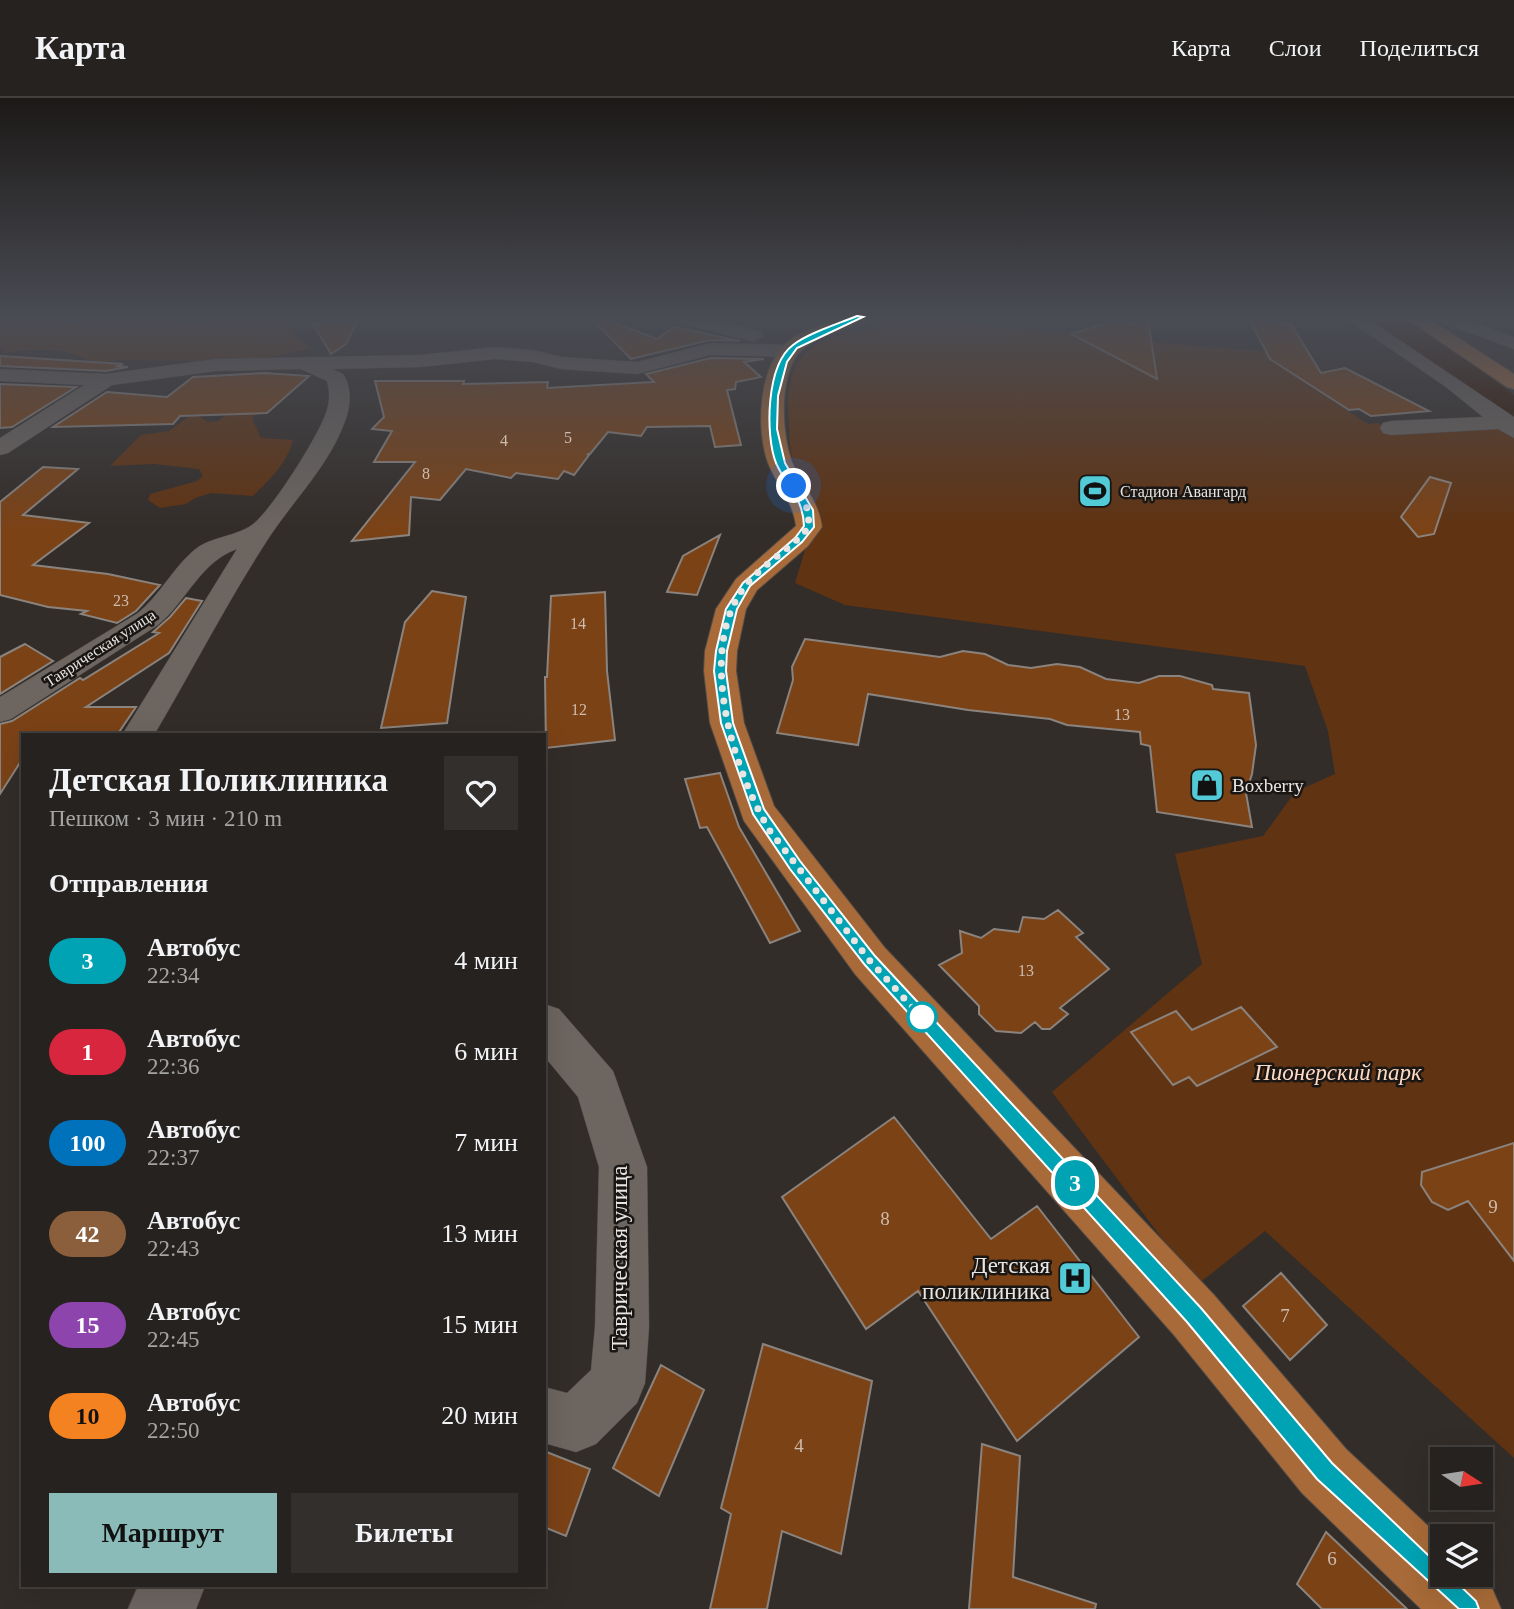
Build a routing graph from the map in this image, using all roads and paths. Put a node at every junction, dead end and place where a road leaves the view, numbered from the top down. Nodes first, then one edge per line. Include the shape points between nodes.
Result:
1 (94, 388) edge
2 (338, 388) edge
3 (776, 388) edge
4 (1460, 388) edge
5 (1510, 426) edge
6 (1391, 428) dead end
7 (0, 448) edge
8 (260, 532) junction
9 (0, 711) edge
10 (139, 733) edge
11 (546, 1025) edge
12 (546, 1416) edge
13 (173, 1587) edge
14 (160, 1609) edge
15 (1468, 1609) edge

1 - 7 street
2 - 8 street via 340,399 332,427
3 - 15 main road via 773,429 780,463 808,510 809,527 741,593 732,609 720,671 727,723 758,811 870,961 1194,1315 1324,1471
4 - 5 street
5 - 6 street
8 - 9 street, Таврическая улица via 214,548 148,619
8 - 10 street
11 - 12 street, Таврическая улица via 597,1086 623,1180 617,1382 576,1424
13 - 14 street

